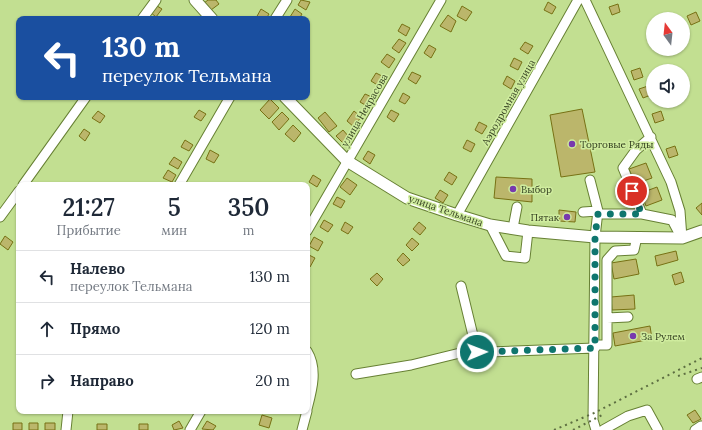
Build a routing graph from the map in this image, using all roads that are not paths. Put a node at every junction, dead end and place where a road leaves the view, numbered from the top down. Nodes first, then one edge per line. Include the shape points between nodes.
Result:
1 (156, 0) edge
2 (195, 0) edge
3 (287, 0) edge
4 (441, 0) edge
5 (578, 0) edge
6 (585, 0) edge
7 (144, 16) edge
8 (209, 16) edge
9 (277, 16) edge
10 (84, 100) edge
11 (228, 100) edge
12 (288, 100) edge
13 (651, 137) junction
14 (347, 161) junction
15 (590, 180) dead end
16 (25, 182) edge
17 (181, 182) edge
18 (16, 197) edge
19 (517, 208) dead end
20 (583, 212) dead end
21 (598, 212) junction
22 (642, 214) junction
23 (457, 215) junction
24 (0, 218) edge
25 (490, 225) junction
26 (310, 226) edge
27 (513, 228) junction
28 (528, 231) junction
29 (702, 231) edge
30 (595, 236) junction
31 (637, 237) junction
32 (682, 238) junction
33 (461, 286) dead end
34 (607, 318) junction
35 (628, 318) dead end
36 (595, 346) junction
37 (477, 352) junction
38 (310, 356) edge
39 (356, 374) dead end
40 (310, 396) edge
41 (68, 414) edge
42 (199, 414) edge
43 (306, 414) edge
44 (66, 430) edge
45 (190, 430) edge
46 (302, 430) edge
47 (596, 430) edge
48 (603, 430) edge
49 (658, 430) edge

1 - 7 street
2 - 8 main road
3 - 9 street
4 - 14 street, улица Некрасова
5 - 23 street, Аэродромная улица
6 - 13 street
10 - 16 street
11 - 17 street
12 - 14 main road, улица Тельмана
13 - 22 street via 636,150 623,168
13 - 32 street via 671,182 680,211
14 - 23 main road, улица Тельмана via 407,198
14 - 26 street, улица Некрасова
15 - 21 street
18 - 24 street
19 - 27 street
20 - 21 street
21 - 22 street
21 - 30 street
22 - 32 street via 672,220
23 - 25 main road, улица Тельмана
25 - 27 main road, улица Тельмана
25 - 28 street via 506,256 525,258
27 - 28 main road, улица Тельмана
28 - 30 main road, улица Тельмана
29 - 32 main road
30 - 31 main road, улица Тельмана
30 - 36 street
31 - 32 main road, улица Тельмана
31 - 34 street via 634,250 615,251 607,260
33 - 37 street
34 - 35 street
34 - 36 street via 607,344
36 - 37 street
36 - 47 street
37 - 39 street via 460,353 411,365
38 - 40 street via 313,370
41 - 44 street
42 - 45 street
43 - 46 street
48 - 49 street via 628,416 646,410

